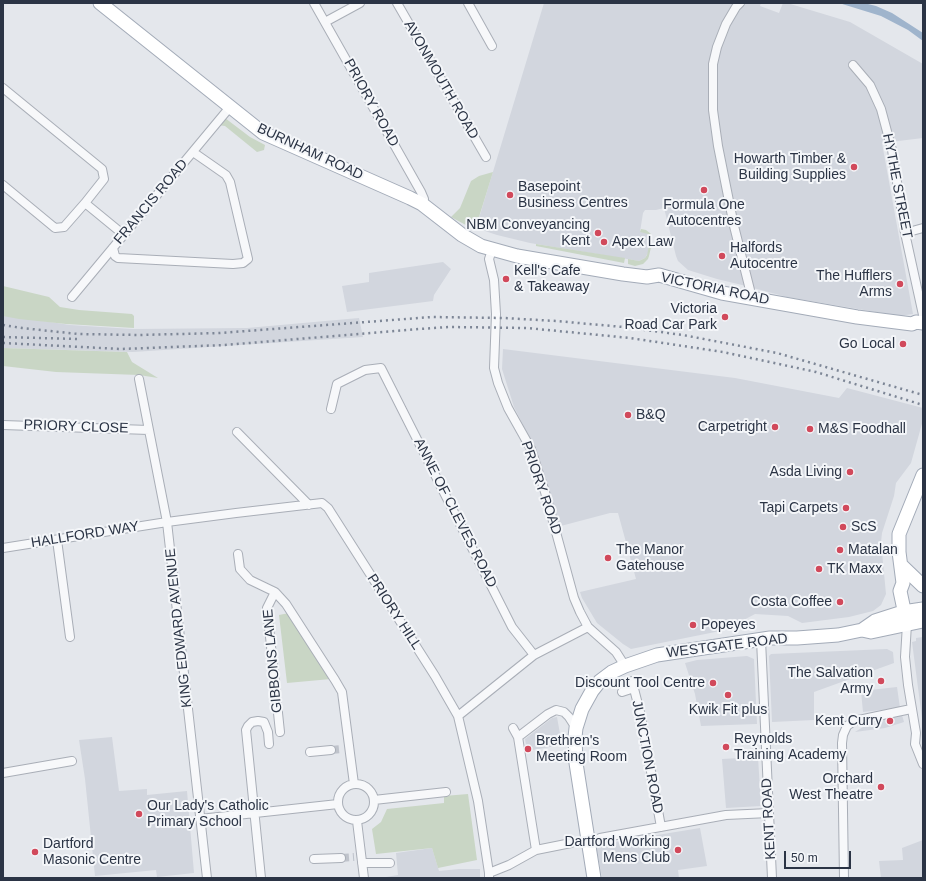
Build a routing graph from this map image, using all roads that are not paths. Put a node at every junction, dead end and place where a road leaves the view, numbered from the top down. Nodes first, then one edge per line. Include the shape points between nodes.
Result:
1 (100, 3) edge
2 (314, 3) edge
3 (360, 3) edge
4 (396, 3) edge
5 (468, 3) edge
6 (740, 3) edge
7 (326, 22) junction
8 (492, 46) dead end
9 (853, 65) dead end
10 (3, 88) edge
11 (230, 107) junction
12 (193, 152) junction
13 (486, 157) dead end
14 (3, 185) edge
15 (85, 203) junction
16 (422, 204) junction
17 (923, 228) edge
18 (905, 233) junction
19 (124, 235) junction
20 (474, 242) joint
21 (113, 248) junction
22 (492, 250) junction
23 (72, 297) dead end
24 (749, 298) junction
25 (923, 315) edge
26 (917, 323) edge
27 (923, 332) edge
28 (139, 379) dead end
29 (331, 409) dead end
30 (3, 425) edge
31 (149, 430) junction
32 (237, 432) dead end
33 (923, 475) edge
34 (309, 505) junction
35 (167, 522) junction
36 (56, 540) junction
37 (3, 548) edge
38 (238, 554) dead end
39 (901, 565) junction
40 (923, 586) edge
41 (275, 592) junction
42 (911, 614) edge
43 (923, 621) edge
44 (588, 627) junction
45 (862, 630) junction
46 (70, 637) dead end
47 (761, 640) junction
48 (534, 655) junction
49 (625, 666) junction
50 (622, 692) dead end
51 (911, 709) junction
52 (458, 716) junction
53 (513, 728) dead end
54 (576, 728) junction
55 (280, 732) dead end
56 (518, 737) junction
57 (269, 744) dead end
58 (331, 750) tunnel mouth
59 (310, 752) dead end
60 (72, 761) dead end
61 (923, 764) edge
62 (3, 774) edge
63 (354, 784) junction
64 (446, 792) dead end
65 (374, 800) junction
66 (338, 804) junction
67 (254, 812) junction
68 (769, 813) junction
69 (200, 819) junction
70 (357, 821) junction
71 (661, 827) junction
72 (600, 838) dead end
73 (571, 843) dead end
74 (536, 850) junction
75 (341, 858) tunnel mouth
76 (359, 859) junction
77 (314, 860) dead end
78 (390, 862) dead end
79 (489, 875) edge
80 (207, 878) edge
81 (261, 878) edge
82 (364, 878) edge
83 (594, 878) edge
84 (772, 878) edge
85 (844, 878) edge

1 - 11 main road, BURNHAM ROAD
2 - 7 street, PRIORY ROAD
3 - 7 street
4 - 13 street, AVONMOUTH ROAD
5 - 8 street
6 - 24 street via 726,24 713,64 713,110 732,219 750,290
7 - 16 street, PRIORY ROAD via 421,192 424,199
9 - 18 street, HYTHE STREET via 870,85 881,109 892,150
10 - 15 street via 102,169 104,179
11 - 12 street, FRANCIS ROAD
11 - 16 main road, BURNHAM ROAD via 263,133
12 - 19 street, FRANCIS ROAD
12 - 21 street via 226,175 230,182 248,259 243,263 233,264 118,258
14 - 15 street via 55,228 64,227
15 - 19 street
16 - 20 main road, BURNHAM ROAD
17 - 18 street
18 - 25 street, HYTHE STREET
19 - 21 street, FRANCIS ROAD
20 - 22 main road, VICTORIA ROAD
21 - 23 street, FRANCIS ROAD
22 - 24 main road, VICTORIA ROAD via 623,274 647,277 659,275
22 - 44 street, PRIORY ROAD via 489,259 494,280 496,314 494,368 508,408 531,449 574,598
24 - 26 main road, VICTORIA ROAD via 857,317
26 - 27 main road, VICTORIA ROAD via 915,328
28 - 31 street, KING EDWARD AVENUE
29 - 48 street, ANNE OF CLEVES ROAD via 337,384 365,370 382,368 512,627
30 - 31 street, PRIORY CLOSE
31 - 35 street, KING EDWARD AVENUE
32 - 34 street
33 - 39 main road via 899,534
34 - 35 street, PRIORY HILL
34 - 52 street, PRIORY HILL via 322,503 328,508
35 - 36 street, HALLFORD WAY
35 - 69 street, KING EDWARD AVENUE
36 - 37 street, HALLFORD WAY
36 - 46 street
38 - 41 street via 240,569 250,580
39 - 40 main road
39 - 42 main road
41 - 55 street, GIBBONS LANE via 267,608
41 - 63 street via 286,604 342,692 345,748
42 - 43 main road
42 - 45 main road, WESTGATE ROAD via 874,621
42 - 45 main road via 871,632
42 - 51 street via 905,657
44 - 48 street
44 - 49 street, PRIORY ROAD via 616,652
45 - 47 main road, WESTGATE ROAD via 838,635
47 - 49 main road, WESTGATE ROAD via 657,655
47 - 68 street, KENT ROAD
48 - 52 street
49 - 54 main road, WESTGATE ROAD via 612,672 592,691
50 - 71 street, JUNCTION ROAD via 633,685
51 - 61 street via 916,733 915,744
51 - 85 street via 854,721 847,726 843,735
52 - 79 street, PRIORY HILL via 478,801
53 - 56 street
54 - 56 street via 564,712 556,710
54 - 83 main road, WESTGATE ROAD via 576,763
56 - 74 street
57 - 67 street via 264,722 252,722 246,730
58 - 59 street
60 - 62 street
63 - 65 street via 365,786 373,794
63 - 66 street via 344,789
64 - 65 street
65 - 70 street via 372,812
66 - 67 street
66 - 70 street via 339,810 346,818
67 - 69 street
67 - 81 street
68 - 71 street via 726,815
68 - 84 street, KENT ROAD
69 - 80 street, KING EDWARD AVENUE
70 - 76 street
71 - 72 street
73 - 74 street
74 - 79 street
75 - 77 street
76 - 78 street
76 - 82 street

